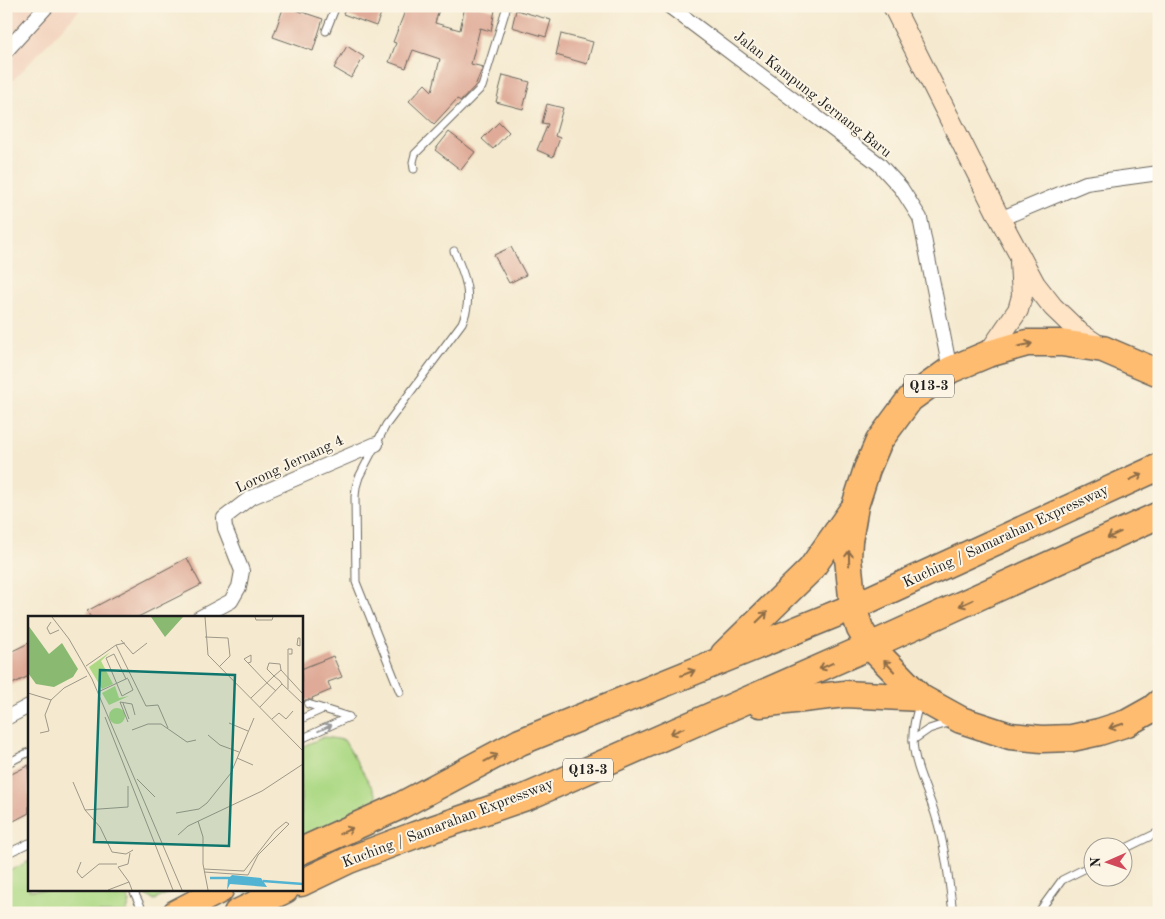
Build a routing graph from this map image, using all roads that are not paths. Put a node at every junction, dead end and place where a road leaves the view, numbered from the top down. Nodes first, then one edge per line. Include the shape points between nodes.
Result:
1 (47, 6) edge
2 (336, 6) edge
3 (507, 6) edge
4 (669, 6) edge
5 (893, 6) edge
6 (326, 30) dead end
7 (6, 51) edge
8 (414, 169) dead end
9 (1159, 173) edge
10 (1000, 219) junction
11 (454, 251) dead end
12 (1020, 254) junction
13 (1103, 349) junction
14 (988, 354) junction
15 (950, 370) junction
16 (1159, 373) edge
17 (376, 444) junction
18 (1159, 467) edge
19 (855, 506) junction
20 (1159, 515) edge
21 (853, 606) junction
22 (203, 616) edge
23 (870, 646) junction
24 (714, 663) junction
25 (400, 692) dead end
26 (921, 698) junction
27 (1159, 703) edge
28 (308, 704) dead end
29 (28, 707) edge
30 (732, 707) junction
31 (323, 709) junction
32 (6, 718) edge
33 (302, 719) edge
34 (961, 720) junction
35 (302, 739) edge
36 (913, 740) junction
37 (28, 753) edge
38 (6, 764) edge
39 (1159, 832) edge
40 (28, 843) edge
41 (1132, 845) edge
42 (302, 851) edge
43 (6, 854) edge
44 (1082, 870) edge
45 (302, 883) edge
46 (134, 892) edge
47 (216, 892) edge
48 (281, 892) edge
49 (144, 913) edge
50 (176, 913) edge
51 (237, 913) edge
52 (953, 913) edge
53 (1038, 913) edge

1 - 7 street
2 - 6 lane
3 - 8 lane via 482,88 416,154
4 - 15 street, Jalan Kampung Jernang Baru via 879,164 901,188 920,218
5 - 10 street
9 - 10 street via 1086,183
10 - 12 street
11 - 17 lane via 466,280 468,312 386,425
12 - 13 street via 1035,284 1053,307 1080,333
12 - 14 street via 1022,296 1018,310
14 -> 13 highway, Q13-3 via 1027,343 1061,342
13 - 16 highway, Q13-3
14 - 15 highway, Q13-3
15 - 19 highway, Q13-3 via 910,399 879,441
17 - 22 street, Lorong Jernang 4 via 250,498 224,518 242,571 240,587 231,602
17 - 25 lane via 359,477 354,496 356,582
21 -> 18 highway, Kuching / Samarahan Expressway
21 -> 19 highway, Q13-3 via 848,558
24 -> 19 highway via 811,568
20 -> 23 highway, Kuching / Samarahan Expressway / Q13-3
21 - 23 highway, Q13-3 via 860,629
21 - 24 highway, Kuching / Samarahan Expressway
26 -> 23 highway, Q13-3
23 -> 30 highway, Kuching / Samarahan Expressway / Q13-3
42 -> 24 highway, Kuching / Samarahan Expressway via 398,807 520,742
26 - 30 highway via 846,694
26 - 34 highway, Q13-3
26 - 36 lane
27 -> 34 highway, Q13-3 via 1127,723 1072,738 1010,736
28 - 31 lane
29 - 32 street
30 -> 45 highway, Kuching / Samarahan Expressway / Q13-3 via 529,796 349,860
31 - 33 lane
35 -> 31 lane via 349,717
34 - 36 lane via 929,729
36 - 52 lane via 919,773 935,814
37 - 38 lane
39 - 41 lane
40 - 43 lane
44 - 53 lane via 1062,880
46 - 49 lane
47 - 50 highway
48 - 51 highway

